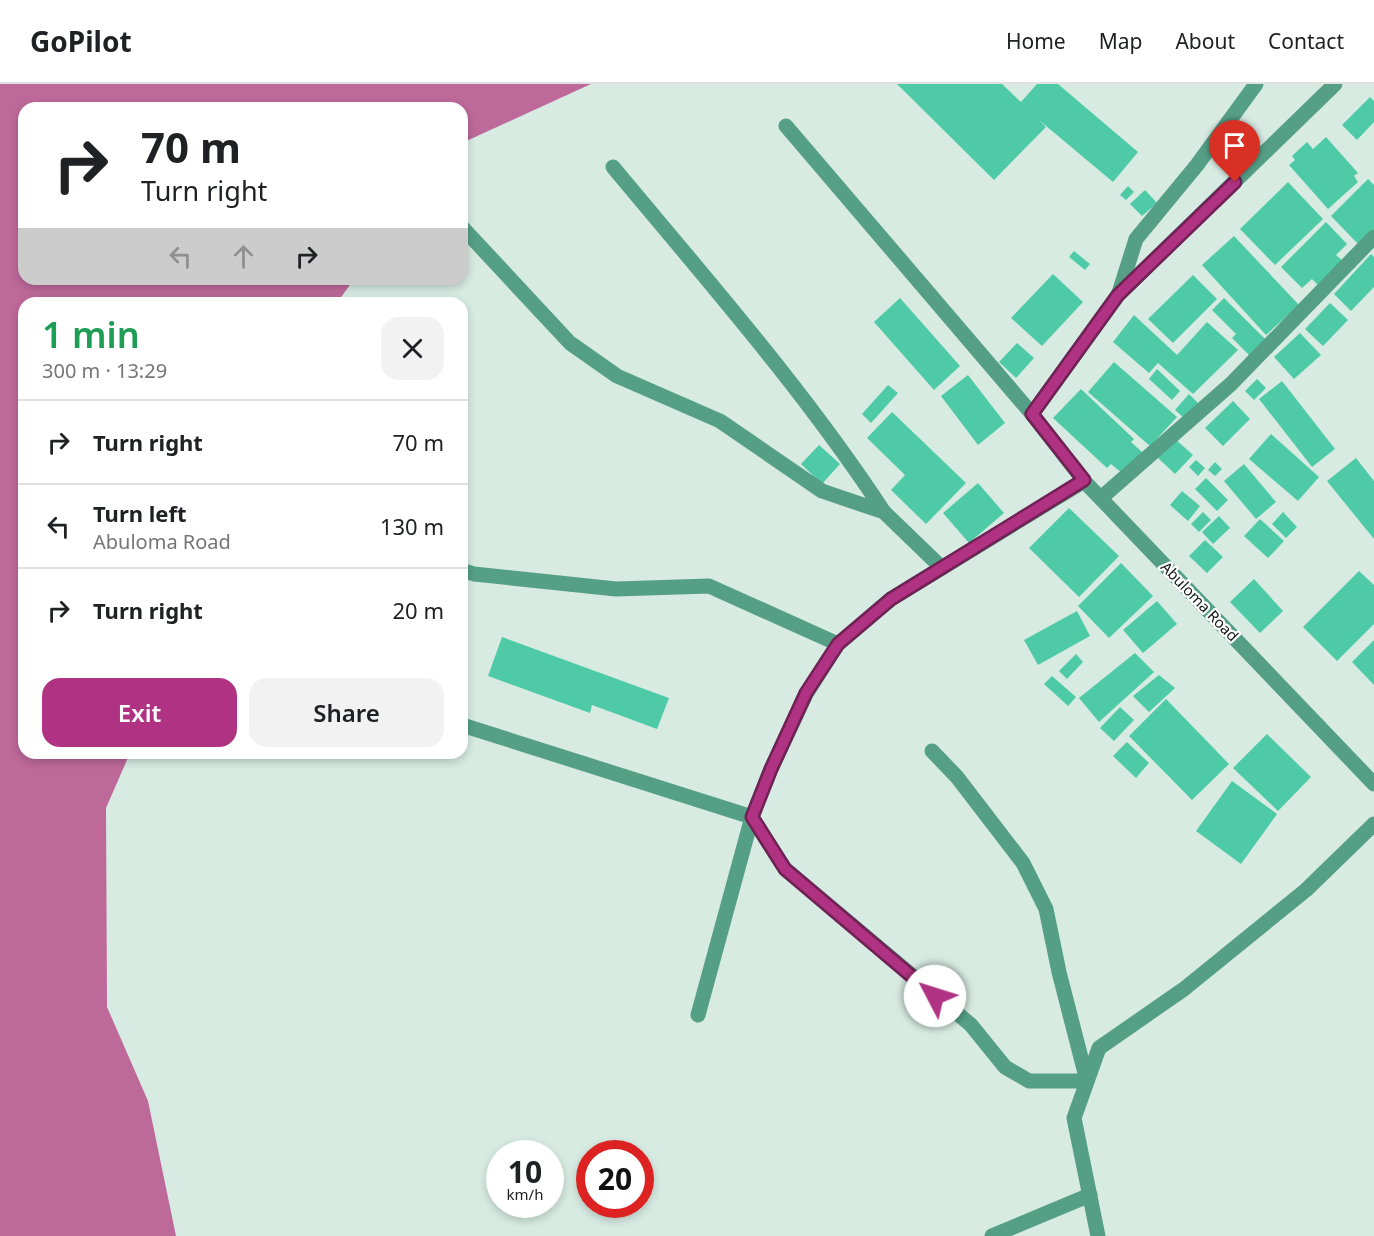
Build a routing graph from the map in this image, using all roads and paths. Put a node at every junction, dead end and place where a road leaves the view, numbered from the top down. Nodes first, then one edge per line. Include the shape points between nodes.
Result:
1 (1256, 84) edge
2 (1335, 84) edge
3 (786, 126) dead end
4 (613, 167) dead end
5 (468, 232) edge
6 (1374, 237) edge
7 (1118, 295) junction
8 (1032, 414) junction
9 (1084, 480) junction
10 (1101, 498) junction
11 (884, 512) junction
12 (942, 568) junction
13 (468, 572) edge
14 (838, 644) junction
15 (468, 727) edge
16 (932, 751) dead end
17 (1374, 784) edge
18 (752, 817) junction
19 (1374, 824) edge
20 (698, 1015) dead end
21 (1088, 1081) junction
22 (1090, 1195) junction
23 (992, 1236) edge
24 (1098, 1236) edge

1 - 7 street via 1136,239
2 - 7 street
3 - 8 street, Abuloma Road
4 - 11 street via 778,366 848,457
5 - 11 street via 570,343 617,376 720,421 822,491
6 - 10 street via 1231,384
7 - 8 street
8 - 9 street, Abuloma Road
9 - 10 street, Abuloma Road
9 - 12 street
10 - 17 street, Abuloma Road
11 - 12 street
12 - 14 street via 891,599
13 - 14 street via 616,589 709,586
14 - 18 street via 806,693
15 - 18 street
16 - 21 street via 957,777 1023,863 1046,909
18 - 20 street
18 - 21 street via 785,869 971,1025 1005,1067 1029,1081
19 - 21 street via 1297,897 1184,989 1099,1048
21 - 22 street via 1074,1118
22 - 23 street
22 - 24 street

